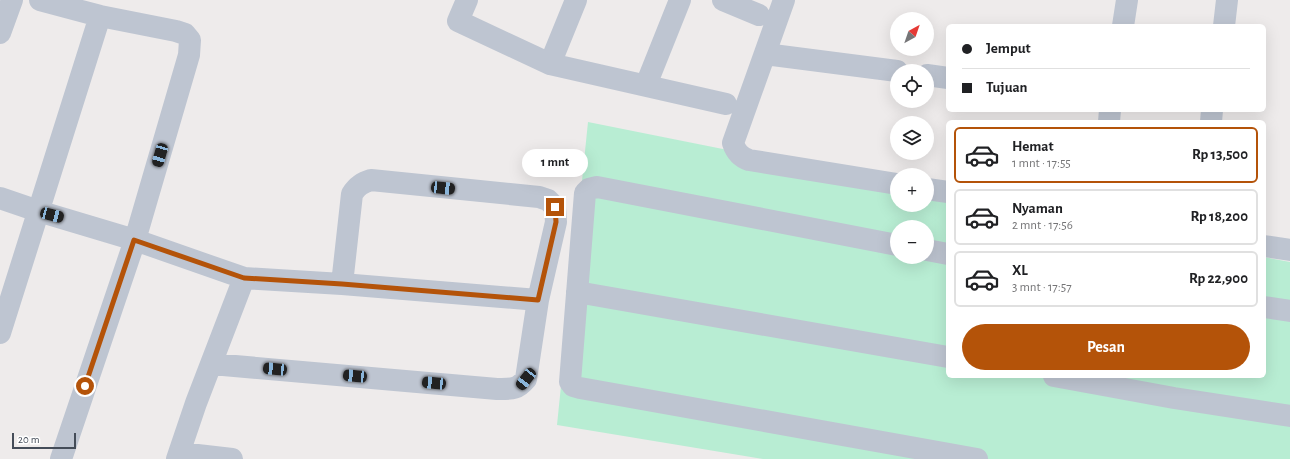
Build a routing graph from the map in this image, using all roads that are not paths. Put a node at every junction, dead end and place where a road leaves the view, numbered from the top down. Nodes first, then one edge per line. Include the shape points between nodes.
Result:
1 (12, 0) edge
2 (40, 0) edge
3 (467, 0) edge
4 (576, 0) edge
5 (680, 0) edge
6 (723, 0) edge
7 (784, 0) edge
8 (1128, 0) edge
9 (1227, 0) edge
10 (759, 15) dead end
11 (100, 16) junction
12 (1123, 24) edge
13 (1224, 24) edge
14 (0, 33) edge
15 (765, 54) junction
16 (550, 64) junction
17 (890, 70) edge
18 (934, 76) edge
19 (946, 78) edge
20 (646, 86) junction
21 (726, 104) dead end
22 (890, 183) edge
23 (934, 190) edge
24 (946, 192) edge
25 (0, 198) edge
26 (38, 211) junction
27 (134, 240) junction
28 (890, 244) edge
29 (1266, 246) edge
30 (1290, 250) edge
31 (934, 251) edge
32 (946, 254) edge
33 (244, 278) junction
34 (342, 284) junction
35 (577, 292) junction
36 (538, 300) junction
37 (1266, 306) edge
38 (1290, 311) edge
39 (0, 334) edge
40 (946, 357) edge
41 (212, 364) junction
42 (1065, 378) edge
43 (1290, 416) edge
44 (178, 456) edge
45 (61, 459) edge
46 (232, 459) edge
47 (977, 459) edge

1 - 14 street
2 - 11 street
3 - 16 street via 458,21
4 - 16 street
5 - 20 street
6 - 10 street
7 - 15 street
8 - 12 street
9 - 13 street
11 - 26 street
11 - 27 street via 176,31 185,34 190,40 189,55
15 - 17 street
15 - 22 street via 733,143 741,157
16 - 20 street
18 - 19 street
20 - 21 street
23 - 24 street
25 - 26 street
26 - 27 street
26 - 39 street
27 - 33 street
27 - 45 street
28 - 35 street via 597,187 585,192
29 - 30 street
31 - 32 street
33 - 34 street
33 - 41 street
34 - 36 street
34 - 36 street via 352,194 362,183 371,180 548,200 555,207 556,222
35 - 40 street
35 - 47 street via 570,382 574,386
36 - 41 street via 526,379 520,386 509,389
37 - 38 street
41 - 44 street
42 - 43 street
44 - 46 street

